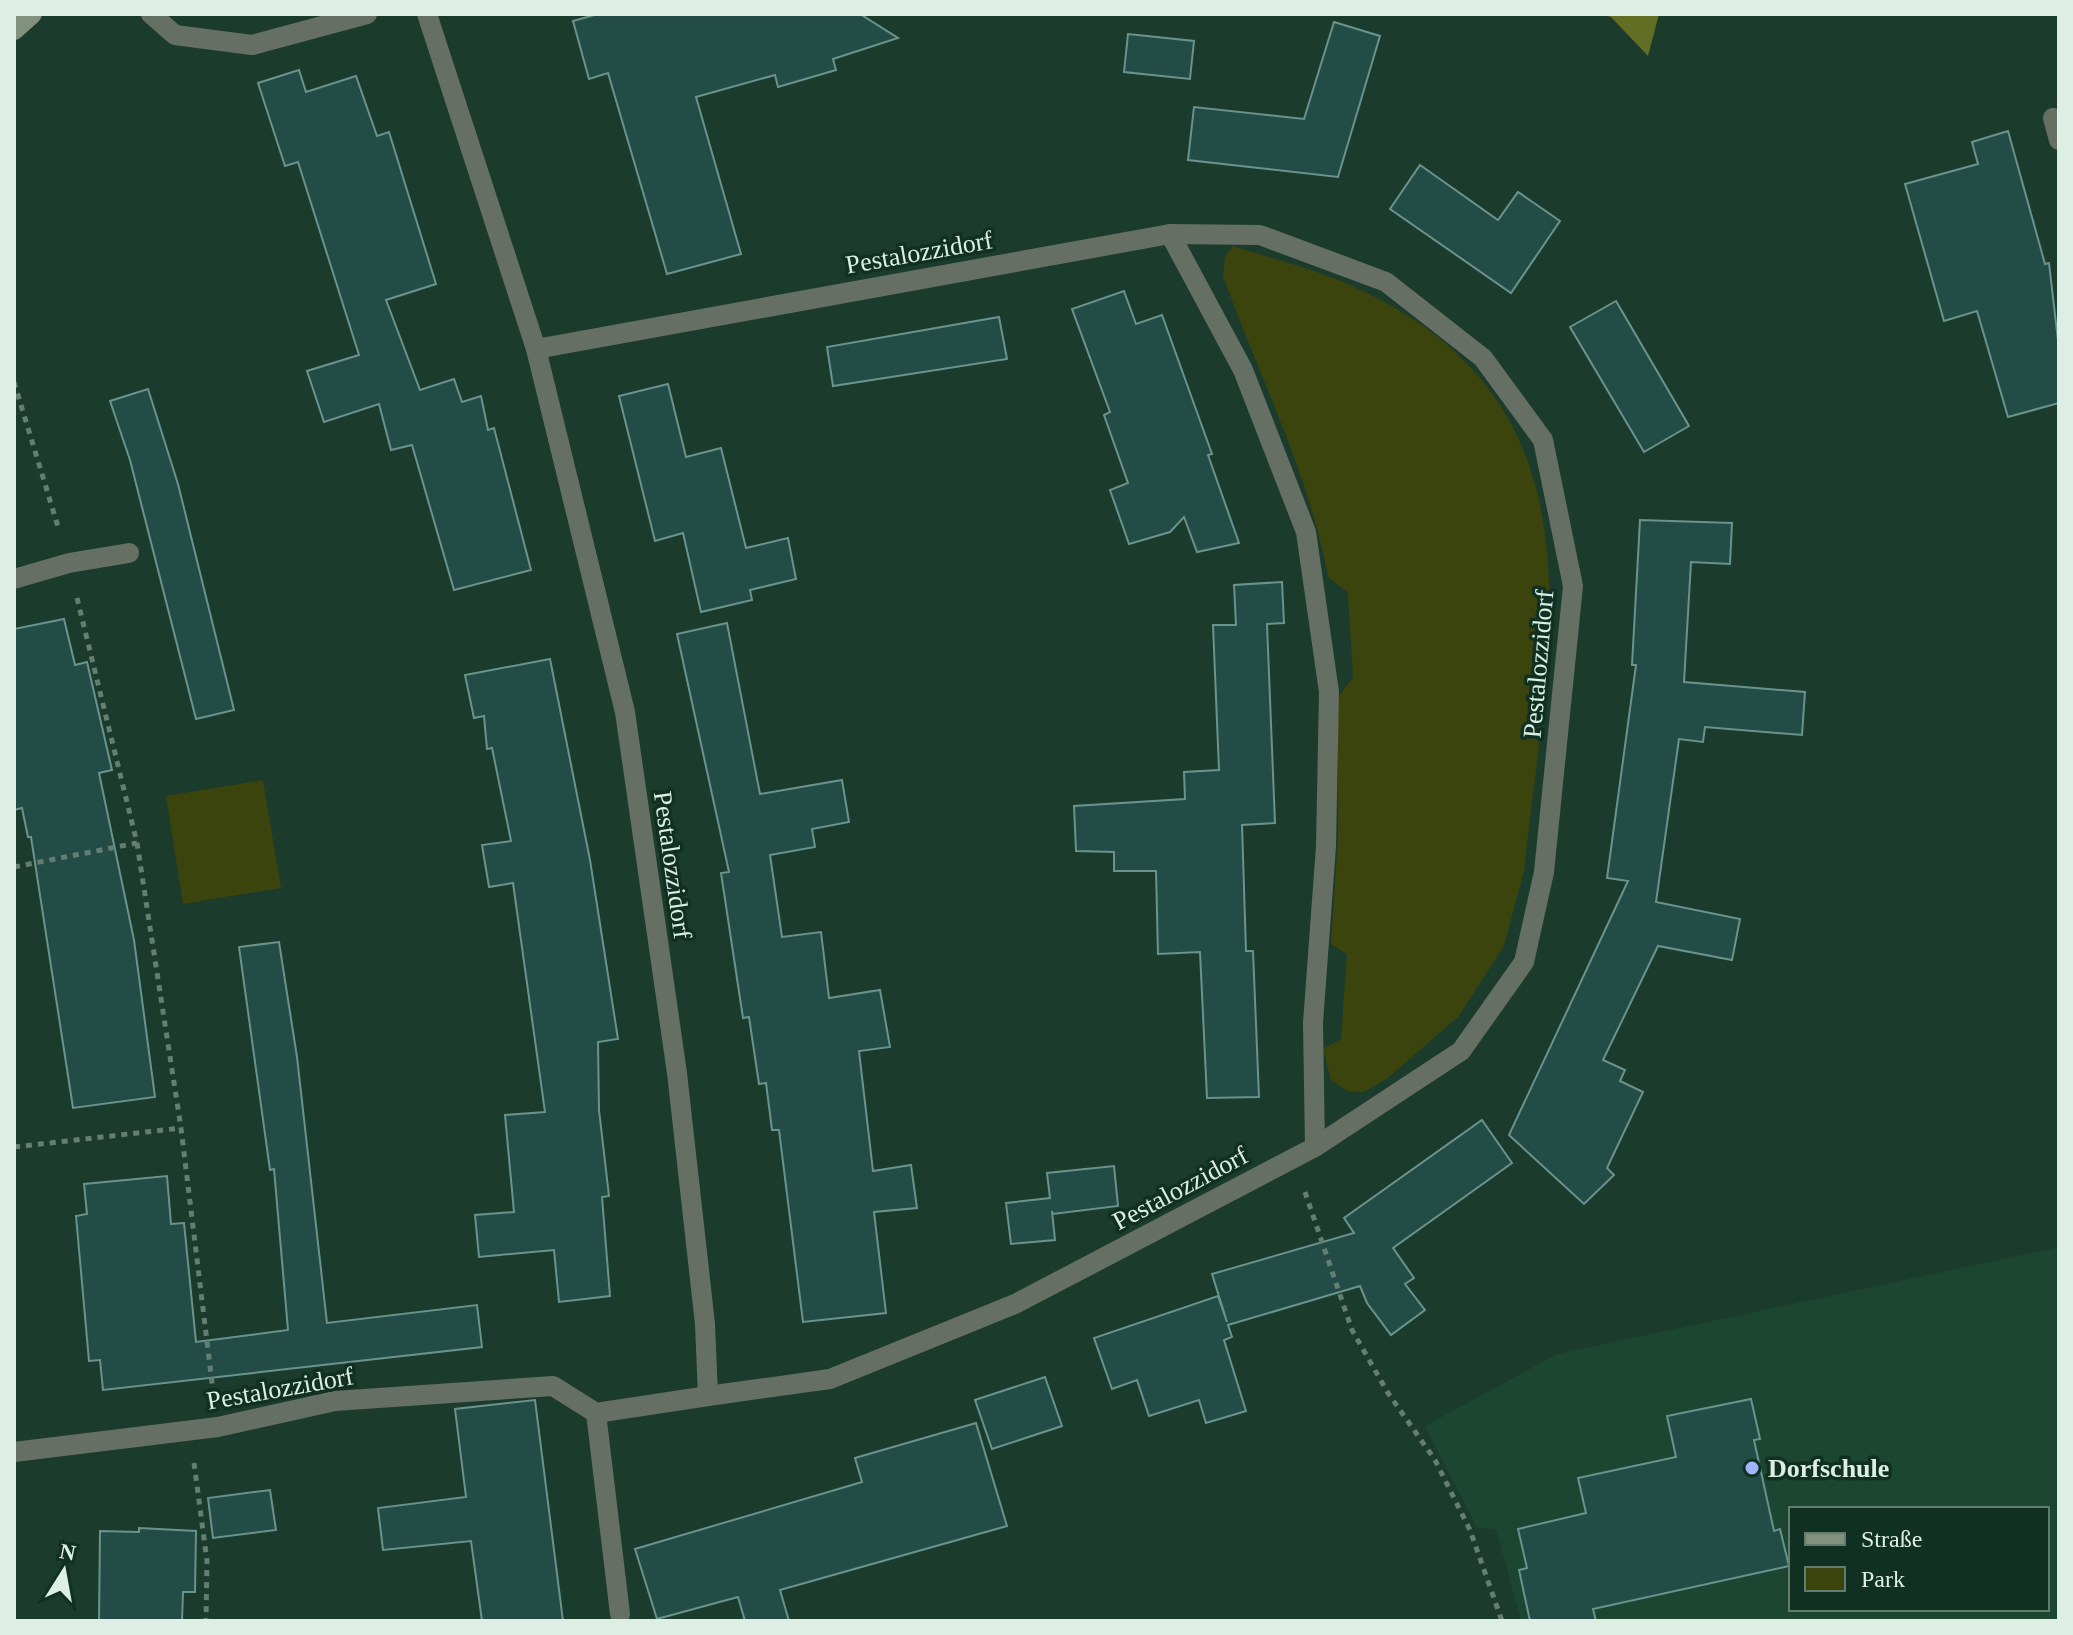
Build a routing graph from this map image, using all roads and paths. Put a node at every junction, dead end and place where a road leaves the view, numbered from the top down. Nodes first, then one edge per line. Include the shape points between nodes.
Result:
1 (32, 14) edge
2 (151, 14) edge
3 (367, 14) edge
4 (427, 14) edge
5 (14, 30) edge
6 (2053, 118) dead end
7 (2059, 140) edge
8 (1170, 234) junction
9 (536, 349) junction
10 (14, 382) edge
11 (129, 553) dead end
12 (69, 563) junction
13 (14, 579) edge
14 (137, 843) junction
15 (14, 867) edge
16 (181, 1128) junction
17 (14, 1147) edge
18 (1315, 1147) junction
19 (1293, 1157) junction
20 (708, 1396) junction
21 (596, 1413) junction
22 (218, 1427) junction
23 (189, 1430) junction
24 (14, 1452) edge
25 (620, 1614) dead end
26 (206, 1621) edge
27 (1502, 1621) edge

1 - 5 main road
2 - 3 street via 175,35 252,45
4 - 9 street, Pestalozzidorf
6 - 7 street
8 - 9 street, Pestalozzidorf
8 - 18 street via 1243,370 1306,532 1329,692 1326,846 1313,1023
8 - 18 street, Pestalozzidorf via 1260,235 1386,282 1483,358 1543,440 1573,586 1544,872 1524,962 1461,1051
9 - 20 street, Pestalozzidorf via 625,712 677,1073
10 - 12 path
11 - 12 street
12 - 13 street
12 - 14 path
14 - 15 path
14 - 16 path
16 - 17 path
16 - 22 path
18 - 19 street, Pestalozzidorf
19 - 20 street, Pestalozzidorf via 1015,1304 830,1379
19 - 27 path via 1352,1330 1435,1460 1470,1530
20 - 21 street, Pestalozzidorf
21 - 22 street, Pestalozzidorf via 553,1386 335,1401
21 - 25 street
22 - 23 street, Pestalozzidorf
23 - 24 street, Pestalozzidorf
23 - 26 path via 207,1561

